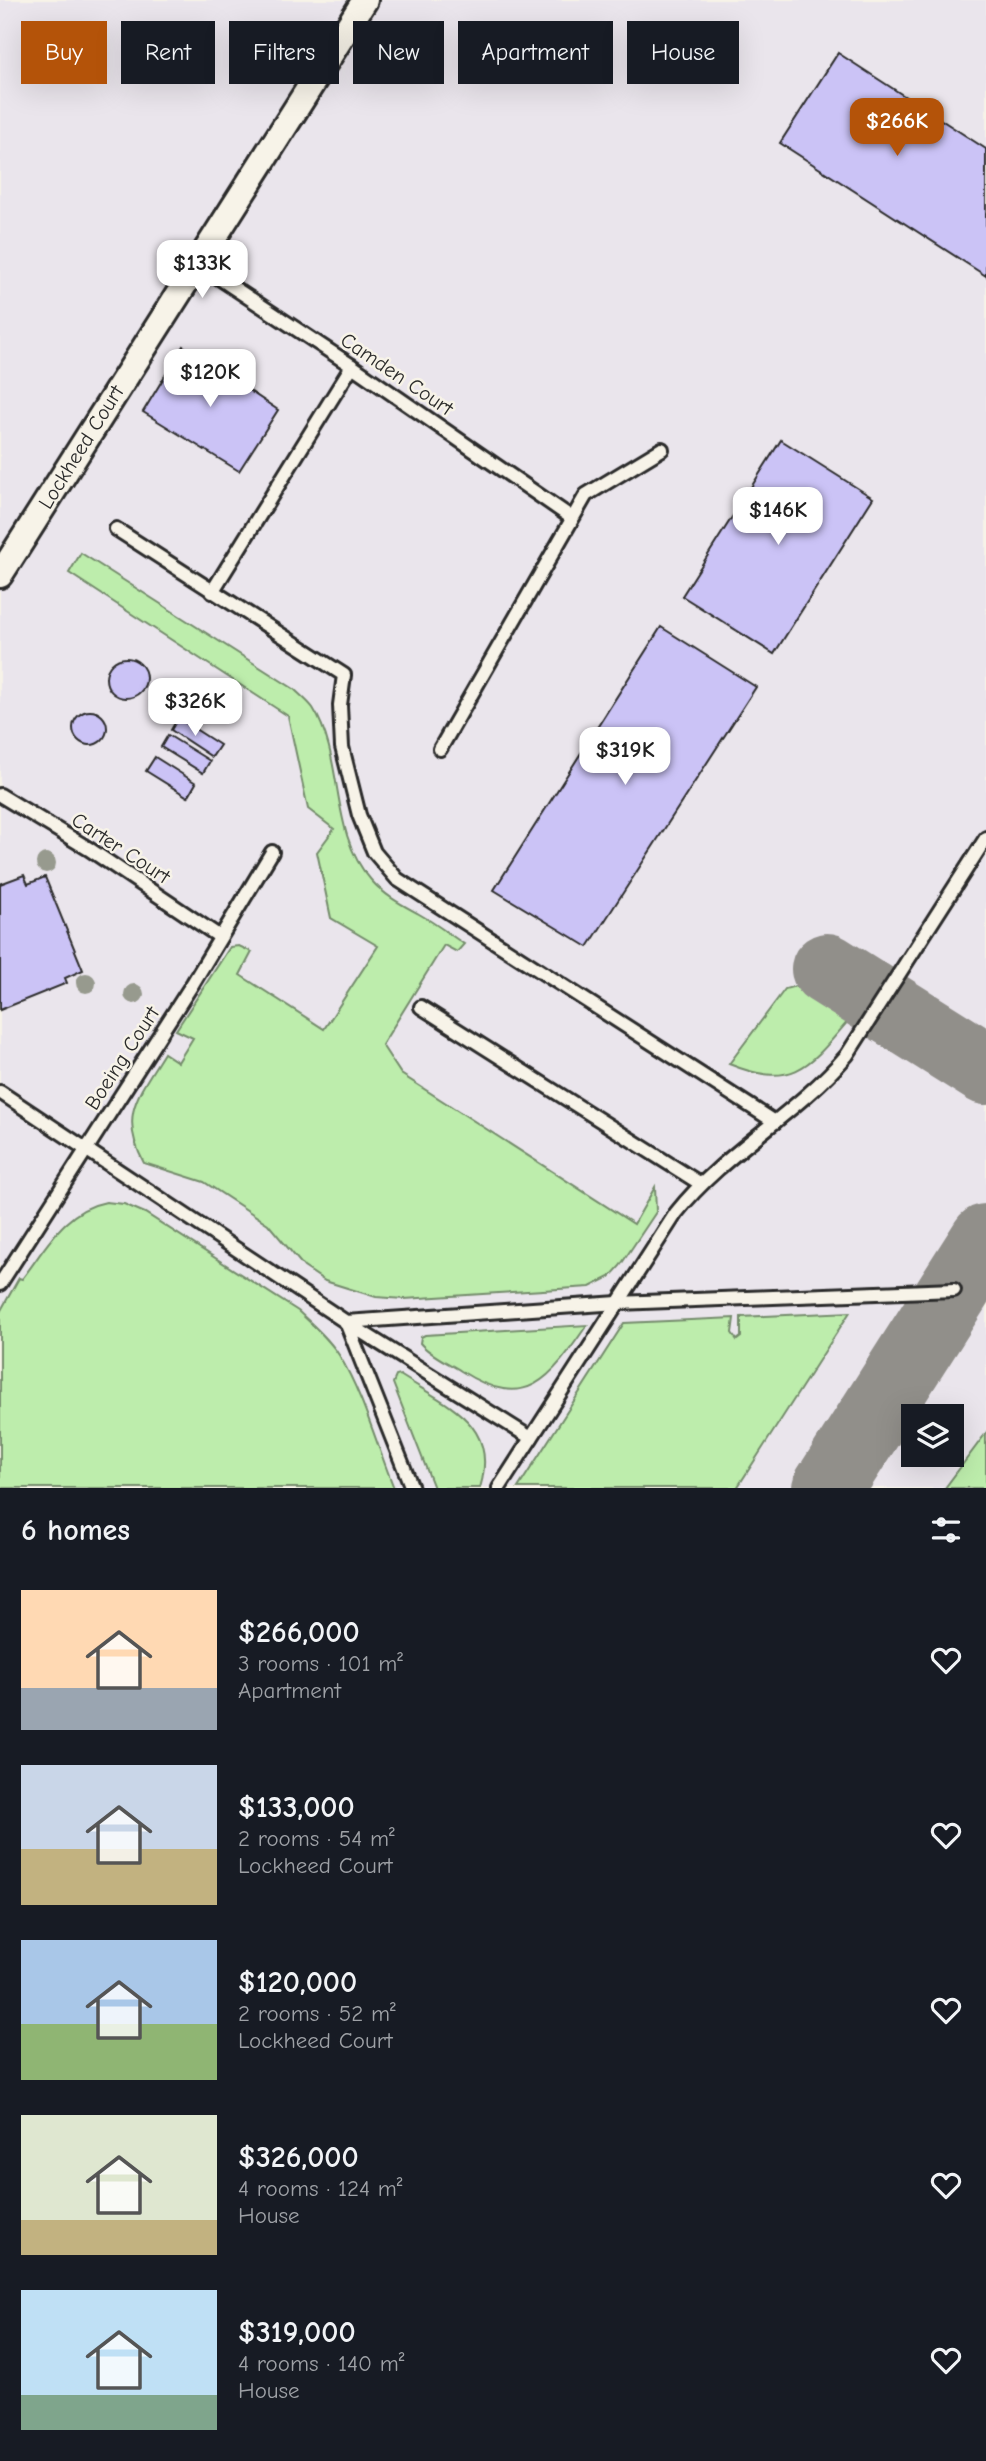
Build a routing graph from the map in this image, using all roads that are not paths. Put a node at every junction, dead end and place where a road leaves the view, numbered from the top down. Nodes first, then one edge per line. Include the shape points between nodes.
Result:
1 (365, 0) edge
2 (198, 264) junction
3 (352, 366) junction
4 (662, 449) dead end
5 (572, 518) junction
6 (116, 529) dead end
7 (0, 575) edge
8 (212, 592) junction
9 (440, 750) dead end
10 (0, 795) edge
11 (986, 838) edge
12 (272, 852) dead end
13 (220, 937) junction
14 (421, 1007) dead end
15 (0, 1092) edge
16 (775, 1122) junction
17 (86, 1149) junction
18 (701, 1184) junction
19 (0, 1284) edge
20 (954, 1290) dead end
21 (618, 1304) junction
22 (346, 1322) junction
23 (531, 1438) junction
24 (412, 1488) edge
25 (499, 1488) edge

1 - 2 street, Lockheed Court
2 - 3 lane, Camden Court
2 - 7 street, Lockheed Court
3 - 5 lane, Camden Court
3 - 8 lane
4 - 5 lane via 586,495
5 - 9 lane
6 - 8 lane
8 - 16 lane via 344,675 342,747 359,815 374,852 397,879
10 - 13 lane, Carter Court
11 - 16 lane via 853,1048
12 - 13 lane, Boeing Court
13 - 17 lane, Boeing Court
14 - 18 lane
15 - 17 lane
16 - 18 lane
17 - 19 lane, Boeing Court
17 - 22 lane
18 - 21 lane via 676,1213
20 - 21 lane
21 - 22 lane
21 - 23 lane
22 - 23 lane
22 - 24 lane
23 - 25 lane

